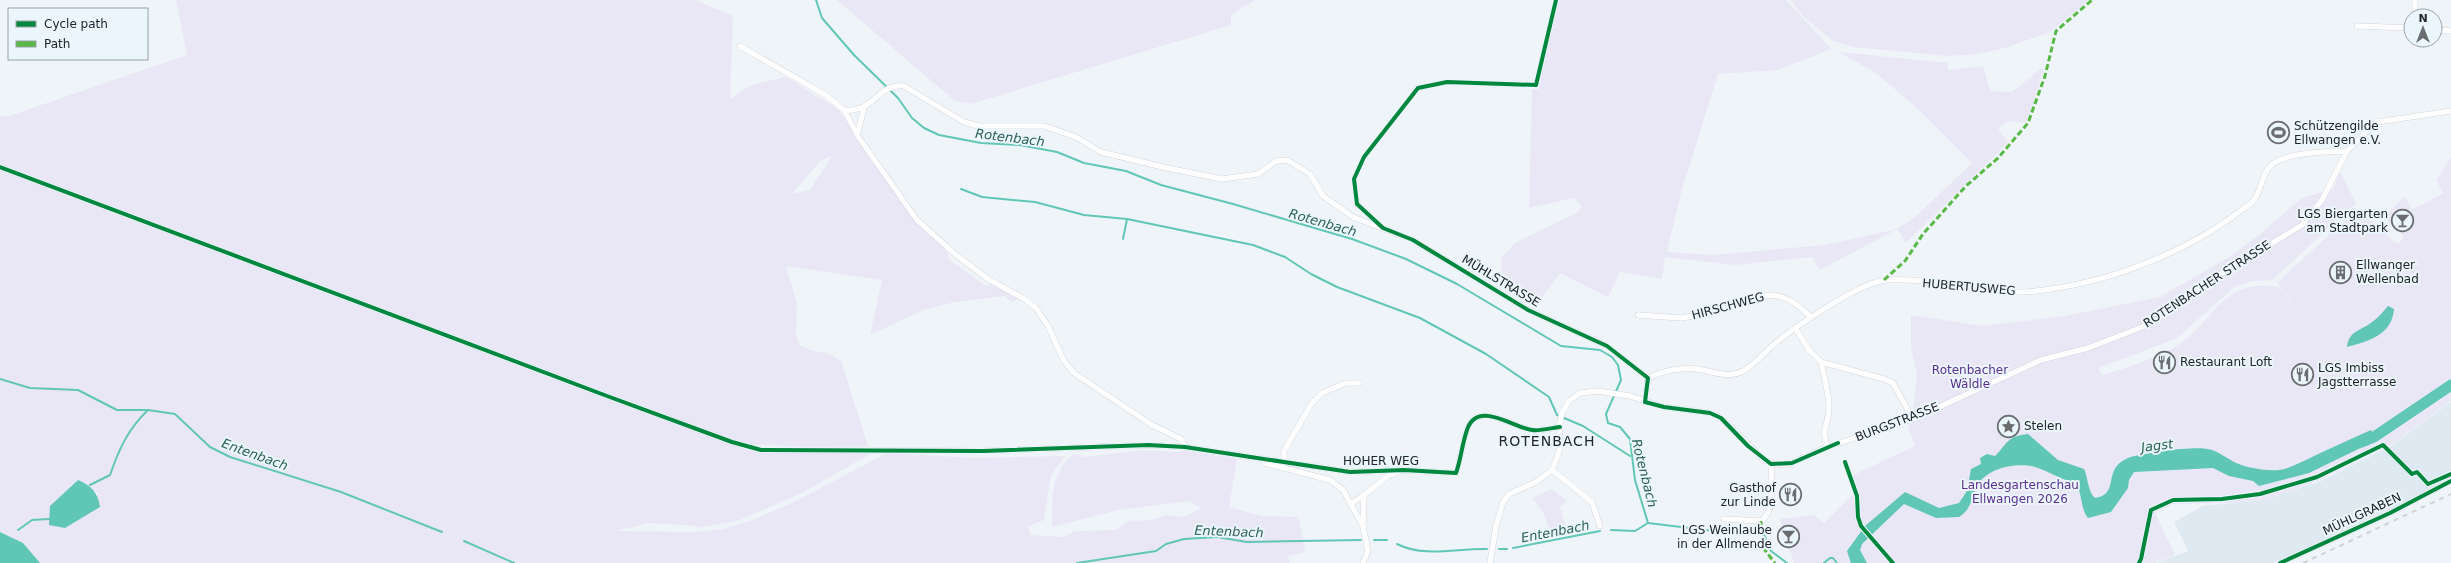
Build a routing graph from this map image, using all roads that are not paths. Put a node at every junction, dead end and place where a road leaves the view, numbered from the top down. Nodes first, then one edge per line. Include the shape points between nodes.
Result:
1 (2357, 26) dead end
2 (2403, 28) edge
3 (740, 46) dead end
4 (864, 108) junction
5 (844, 110) junction
6 (2451, 111) edge
7 (857, 135) junction
8 (2347, 151) junction
9 (0, 167) edge
10 (1638, 315) dead end
11 (1811, 317) junction
12 (1796, 329) junction
13 (1820, 362) junction
14 (1648, 378) junction
15 (1359, 383) dead end
16 (1988, 384) joint
17 (1646, 402) junction
18 (1913, 419) junction
19 (1560, 427) junction
20 (1185, 447) junction
21 (1827, 447) junction
22 (1262, 460) junction
23 (1284, 463) junction
24 (1771, 464) junction
25 (1404, 470) junction
26 (1552, 470) junction
27 (2451, 481) edge
28 (1364, 495) junction
29 (1351, 504) junction
30 (1724, 519) dead end
31 (1363, 526) junction
32 (1600, 526) dead end
33 (1363, 563) edge
34 (1490, 563) edge
35 (2280, 563) edge

1 - 2 street
3 - 5 street via 824,94
4 - 5 street
4 - 7 street
4 - 14 street, MÜHLSTRASSE via 891,86 904,86 964,122 978,126 1044,126 1076,137 1101,152 1222,179 1258,174 1276,161 1287,160 1310,174 1323,196 1353,217 1413,240 1528,310 1607,346
5 - 7 street
6 - 8 street, ROTENBACHER STRASSE via 2377,122
7 - 20 street via 917,220 928,231 988,279 1036,308 1048,326 1064,361 1074,373 1152,425 1181,439
8 - 11 street, HUBERTUSWEG via 2287,158 2275,163 2266,170 2254,201 2218,228 2184,248 2122,272 2065,286 2016,292 1953,284 1884,280 1869,285
8 - 16 street, ROTENBACHER STRASSE via 2322,200 2302,225 2214,278 2150,324 2088,348 2040,360
9 - 20 street, HOHER WEG via 732,442 761,450 983,451 1148,445
10 - 11 street, HIRSCHWEG via 1681,318 1768,295 1778,295 1794,301
11 - 12 street, HUBERTUSWEG
12 - 13 street
12 - 14 street, HUBERTUSWEG via 1737,374 1682,369
13 - 18 street via 1893,383
13 - 21 street via 1830,409 1824,430
14 - 17 street
15 - 23 street via 1346,382 1322,393 1312,404 1284,451
16 - 18 street, BURGSTRASSE
17 - 19 street via 1620,394 1580,394 1570,401 1562,413
17 - 24 street via 1710,413 1721,418 1748,446
18 - 21 street, BURGSTRASSE
19 - 25 street, HOHER WEG via 1532,430 1500,417 1481,417 1475,419 1467,430 1456,472
19 - 26 street via 1559,452
20 - 22 street, HOHER WEG
21 - 24 street, BURGSTRASSE via 1792,463
22 - 23 street, HOHER WEG
22 - 29 street via 1266,464 1330,480 1343,490
23 - 25 street, HOHER WEG via 1350,472
24 - 30 street via 1772,499 1768,514 1761,521
25 - 28 street via 1388,476
26 - 32 street via 1592,502
26 - 34 street via 1536,482 1509,494 1503,502
27 - 35 street, MÜHLGRABEN via 2390,513
28 - 29 street
28 - 31 street
29 - 31 street
31 - 33 street via 1368,551

